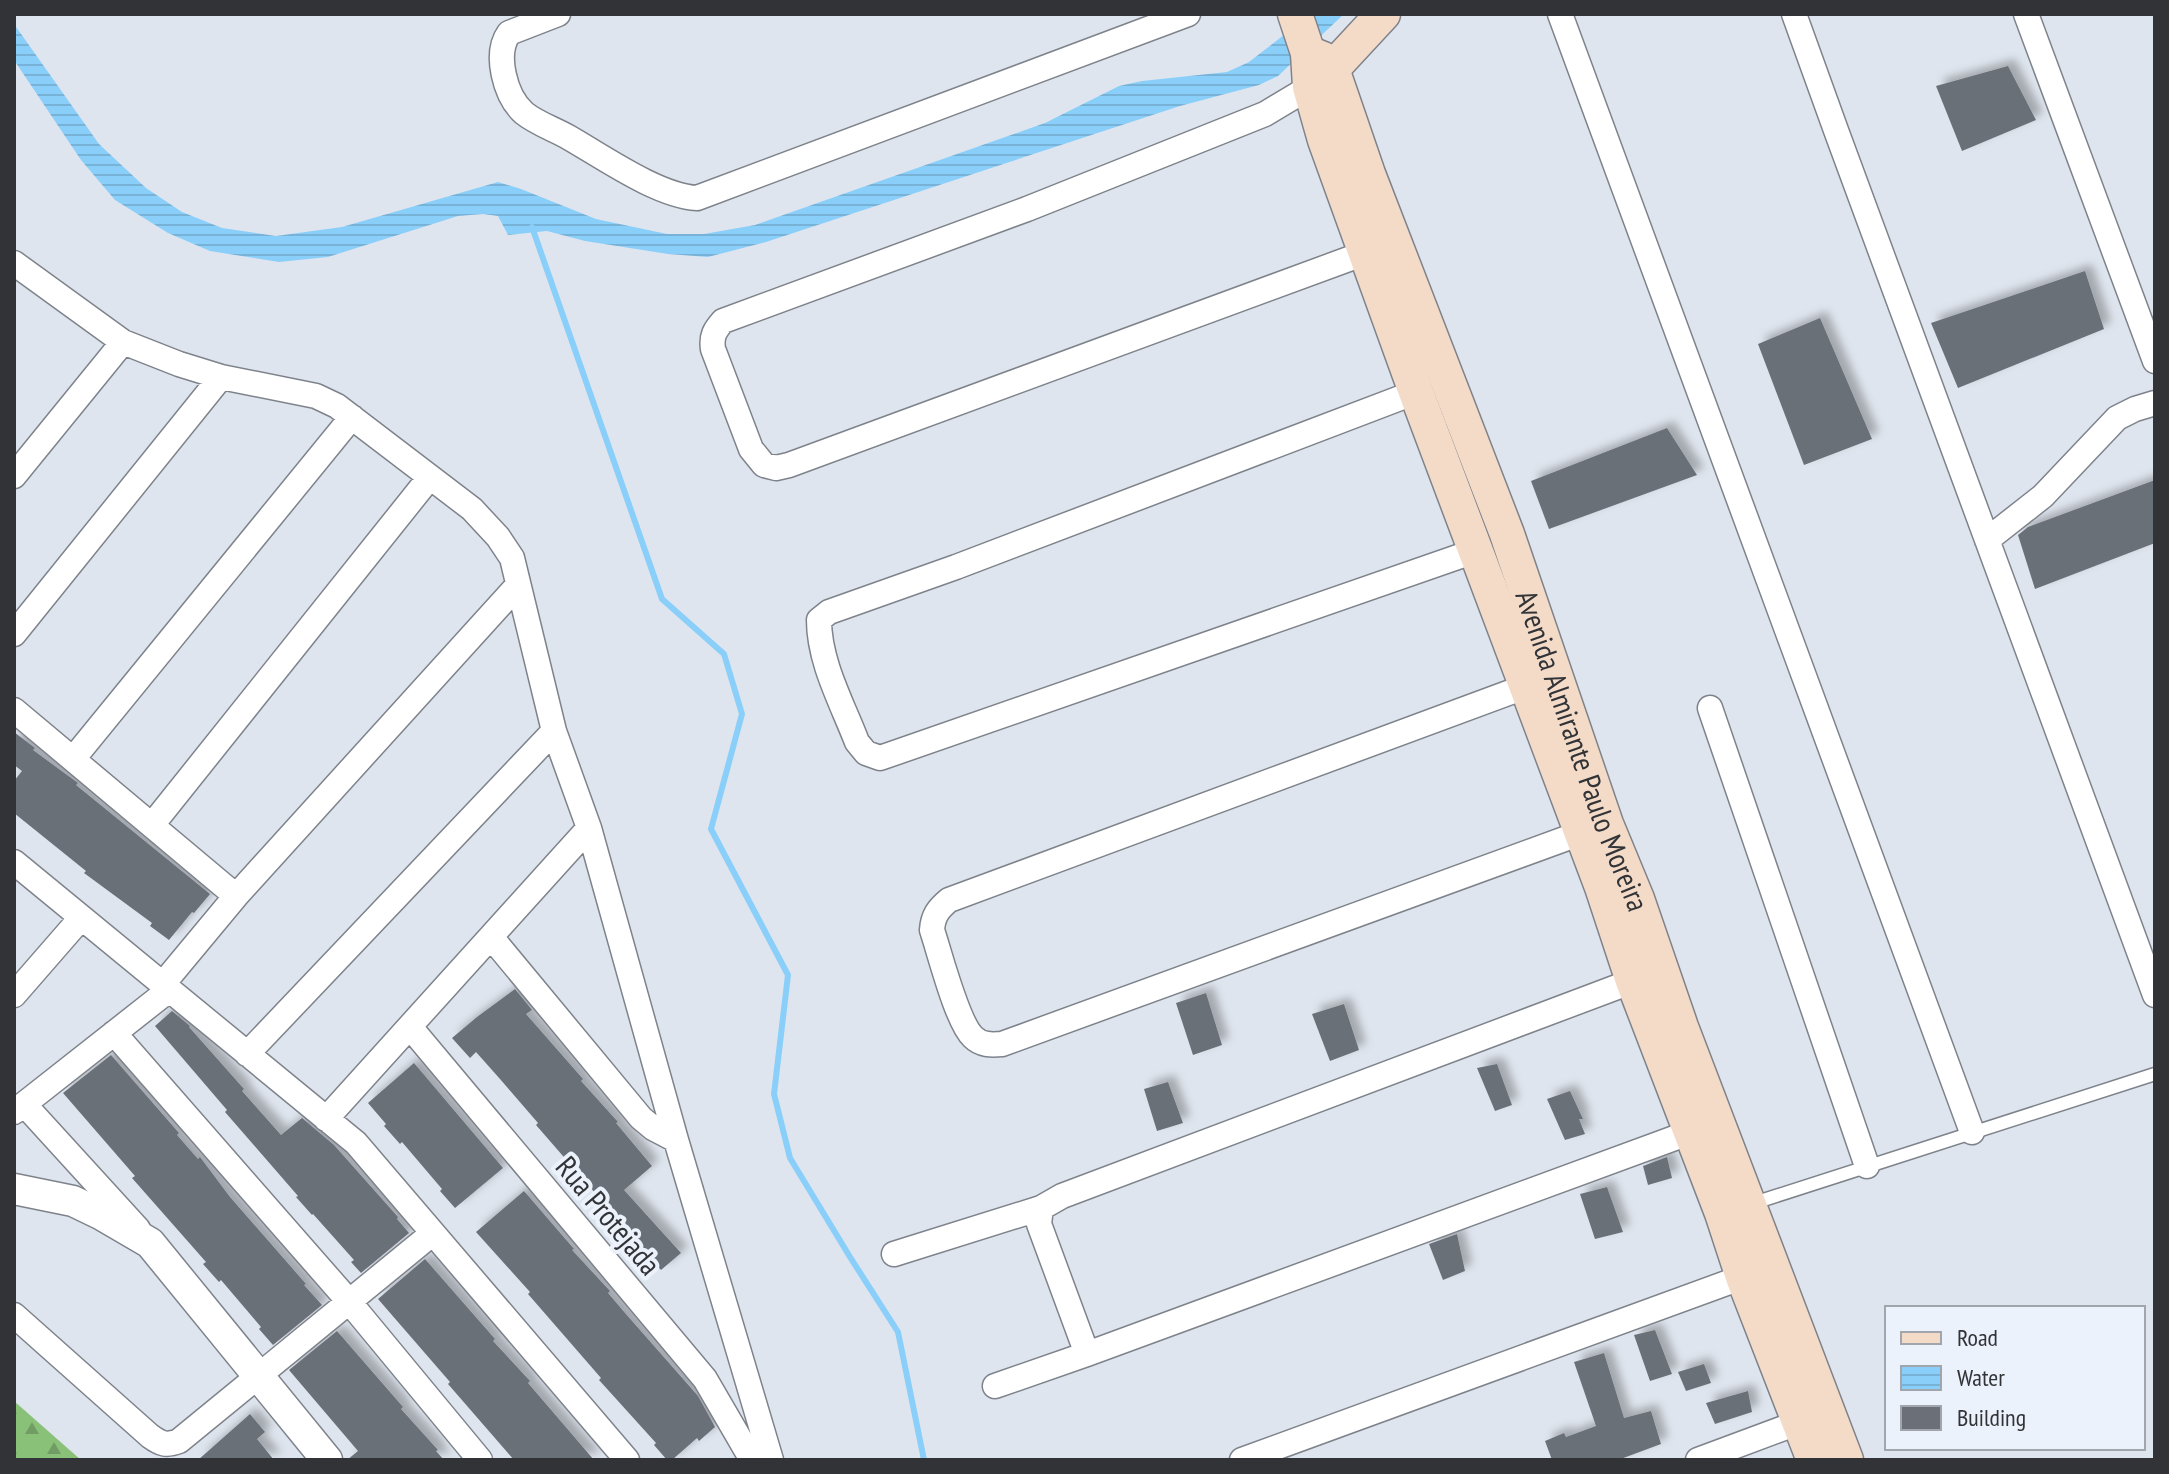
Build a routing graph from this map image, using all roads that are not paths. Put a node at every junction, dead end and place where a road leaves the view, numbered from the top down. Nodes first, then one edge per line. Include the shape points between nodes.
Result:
1 (558, 14) edge
2 (1188, 14) edge
3 (1295, 14) edge
4 (1383, 14) edge
5 (1560, 14) edge
6 (1794, 14) edge
7 (2026, 14) edge
8 (1314, 64) junction
9 (1365, 253) junction
10 (19, 275) edge
11 (123, 342) junction
12 (2155, 361) edge
13 (221, 377) junction
14 (1416, 392) junction
15 (2155, 403) edge
16 (352, 417) junction
17 (14, 476) edge
18 (430, 477) junction
19 (1987, 540) junction
20 (1475, 551) junction
21 (518, 585) junction
22 (14, 634) edge
23 (1527, 686) junction
24 (1710, 708) dead end
25 (14, 710) edge
26 (554, 731) junction
27 (73, 759) junction
28 (152, 825) junction
29 (589, 828) junction
30 (1581, 833) junction
31 (14, 862) edge
32 (236, 896) junction
33 (81, 918) junction
34 (491, 937) junction
35 (1633, 981) junction
36 (166, 987) junction
37 (14, 995) edge
38 (2155, 995) edge
39 (410, 1027) junction
40 (114, 1033) junction
41 (247, 1054) junction
42 (2155, 1074) edge
43 (19, 1108) edge
44 (326, 1119) junction
45 (1691, 1132) junction
46 (1972, 1132) junction
47 (676, 1140) junction
48 (1867, 1166) junction
49 (14, 1189) edge
50 (1041, 1208) junction
51 (1736, 1208) junction
52 (433, 1233) junction
53 (150, 1243) junction
54 (894, 1254) dead end
55 (1743, 1277) junction
56 (349, 1303) junction
57 (14, 1315) edge
58 (1087, 1354) junction
59 (259, 1376) junction
60 (995, 1386) dead end
61 (1800, 1422) junction
62 (756, 1454) edge
63 (327, 1460) edge
64 (480, 1460) edge
65 (627, 1460) edge
66 (1242, 1460) edge
67 (1698, 1460) edge
68 (1814, 1460) edge
69 (1846, 1460) edge

1 - 2 street via 505,39 502,64 508,89 524,112 650,183 697,198
3 - 8 main road, Avenida Almirante Paulo Moreira
4 - 8 main road
5 - 46 street
6 - 19 street
7 - 12 street
8 - 9 main road, Avenida Almirante Paulo Moreira via 1325,140
8 - 9 street via 1265,114 723,321 711,339 713,349 751,449 764,465 776,468
8 - 51 main road, Avenida Almirante Paulo Moreira via 1368,174 1507,534 1681,1027
9 - 14 main road, Avenida Almirante Paulo Moreira
10 - 11 street
11 - 13 street
11 - 17 street
13 - 16 street via 316,396
13 - 22 street
14 - 20 main road, Avenida Almirante Paulo Moreira
14 - 20 street via 829,612 819,620 824,659 857,742 880,758
15 - 19 street via 2117,418 2043,496
16 - 18 street
16 - 27 street
18 - 21 street via 498,537 512,558
18 - 28 street
19 - 38 street
20 - 23 main road, Avenida Almirante Paulo Moreira
21 - 26 street
21 - 32 street
23 - 30 main road, Avenida Almirante Paulo Moreira
23 - 30 street via 949,900 938,909 932,930 964,1026 975,1039 1002,1044
24 - 48 street
25 - 27 street
26 - 29 street
26 - 41 street
27 - 28 street
28 - 32 street
29 - 34 street
29 - 47 street
30 - 35 main road, Avenida Almirante Paulo Moreira
31 - 33 street
32 - 36 street
33 - 36 street
33 - 37 street
34 - 39 street
34 - 47 street via 641,1118
35 - 45 main road, Avenida Almirante Paulo Moreira
35 - 50 street
36 - 40 street
36 - 41 street
39 - 44 street
39 - 62 street, Rua Protejada via 705,1379
40 - 43 street
40 - 56 street
41 - 44 street
42 - 46 lane
43 - 53 street
44 - 52 street via 356,1143
45 - 51 main road, Avenida Almirante Paulo Moreira
45 - 58 street
46 - 48 lane
47 - 62 street
48 - 51 lane
49 - 53 street via 73,1201
50 - 54 street
50 - 58 street via 1039,1224
51 - 55 main road, Avenida Almirante Paulo Moreira
51 - 69 main road, Avenida Almirante Paulo Moreira
52 - 56 street
52 - 65 street
53 - 59 street
55 - 61 main road, Avenida Almirante Paulo Moreira
55 - 66 street
56 - 59 street
56 - 64 street
57 - 59 street via 160,1444 179,1441
58 - 60 street
59 - 63 street
61 - 67 street
61 - 68 main road, Avenida Almirante Paulo Moreira

